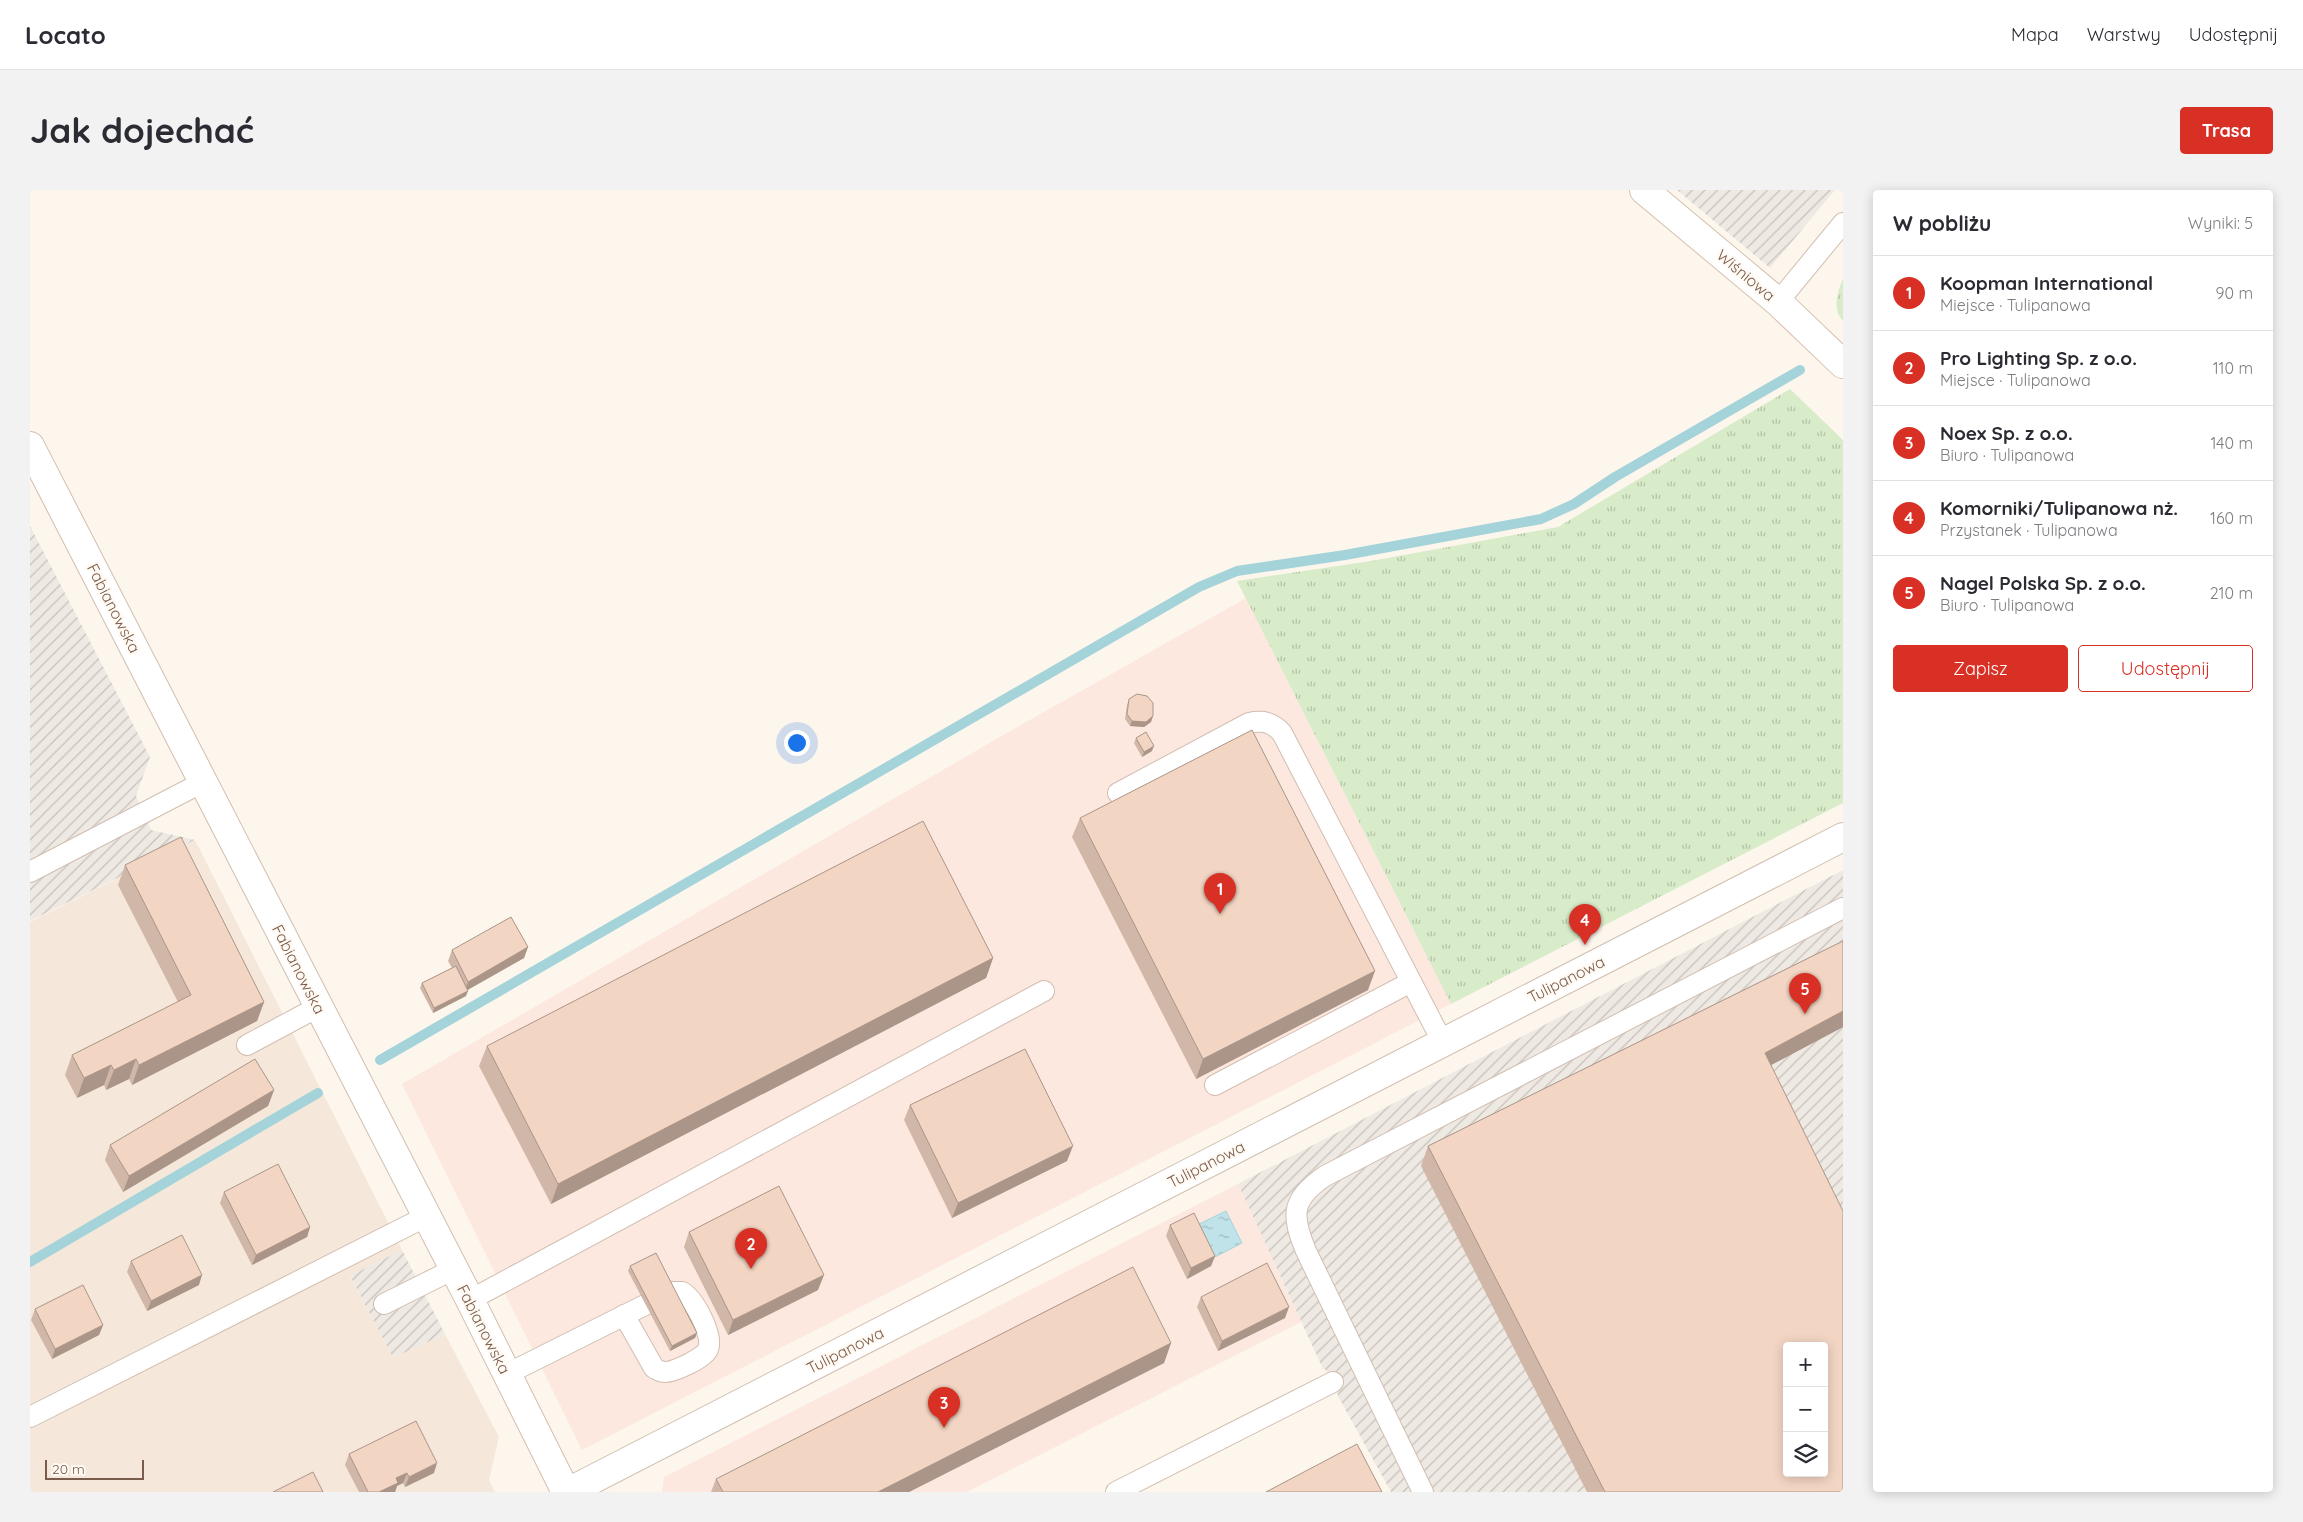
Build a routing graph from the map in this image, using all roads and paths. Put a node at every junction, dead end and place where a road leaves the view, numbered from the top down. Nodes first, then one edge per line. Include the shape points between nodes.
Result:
1 (1644, 190) edge
2 (1843, 223) edge
3 (1778, 302) junction
4 (1843, 364) edge
5 (30, 446) edge
6 (203, 782) junction
7 (1118, 793) dead end
8 (1843, 837) edge
9 (30, 872) edge
10 (1843, 908) edge
11 (1411, 982) junction
12 (1044, 990) dead end
13 (318, 1007) junction
14 (1443, 1042) junction
15 (247, 1045) dead end
16 (1215, 1085) edge
17 (427, 1216) junction
18 (454, 1269) junction
19 (672, 1292) edge
20 (470, 1300) junction
21 (384, 1304) dead end
22 (645, 1304) edge
23 (624, 1315) junction
24 (508, 1374) junction
25 (1333, 1382) dead end
26 (30, 1417) edge
27 (558, 1489) edge
28 (1116, 1492) edge
29 (1423, 1492) edge

1 - 3 street, Wiśniowa
2 - 3 lane
3 - 4 street, Wiśniowa
5 - 6 street, Fabianowska
6 - 9 lane
6 - 13 street, Fabianowska
7 - 11 lane via 1249,723 1268,722 1276,726
8 - 14 street, Tulipanowa
10 - 29 lane via 1325,1176 1309,1187 1298,1201 1295,1218 1306,1251
11 - 14 lane
11 - 16 lane
12 - 20 lane
13 - 15 lane
13 - 17 street, Fabianowska
14 - 27 street, Tulipanowa
17 - 18 street, Fabianowska
17 - 26 lane
18 - 20 street, Fabianowska
18 - 21 lane
19 - 23 lane via 682,1292 691,1299 710,1340 707,1352 673,1370 660,1372 654,1368
20 - 24 street, Fabianowska
22 - 23 lane
23 - 24 lane
24 - 27 street, Fabianowska
25 - 28 lane

